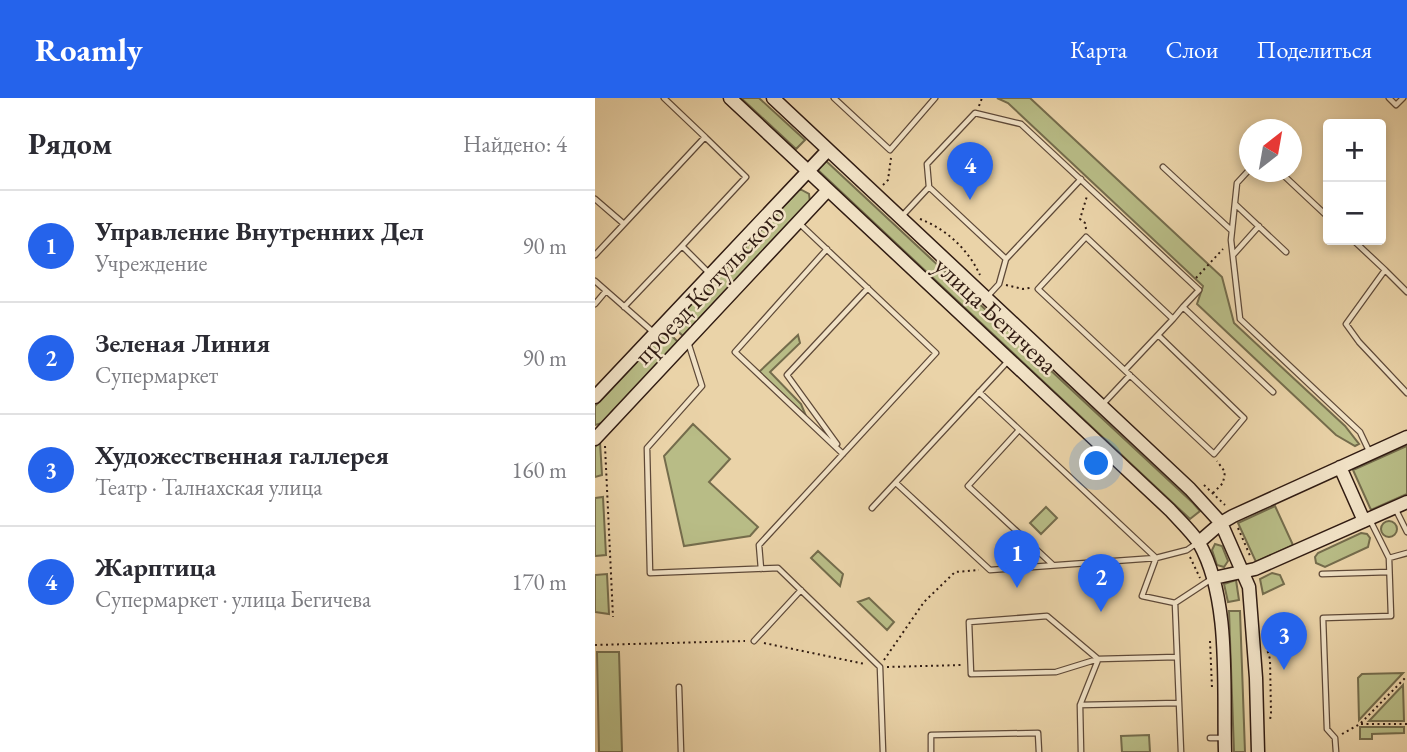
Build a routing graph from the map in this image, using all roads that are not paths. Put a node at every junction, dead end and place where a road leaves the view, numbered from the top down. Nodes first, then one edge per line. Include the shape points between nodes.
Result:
1 (664, 98) edge
2 (730, 98) edge
3 (773, 98) edge
4 (834, 98) edge
5 (935, 98) edge
6 (1389, 98) edge
7 (1403, 98) edge
8 (705, 137) junction
9 (828, 149) junction
10 (1164, 167) dead end
11 (808, 171) junction
12 (1081, 179) junction
13 (1239, 181) edge
14 (1291, 182) edge
15 (929, 187) junction
16 (828, 190) junction
17 (595, 199) edge
18 (1234, 203) junction
19 (1323, 212) edge
20 (901, 217) junction
21 (798, 222) junction
22 (624, 224) junction
23 (1259, 226) junction
24 (1232, 231) junction
25 (1358, 245) edge
26 (682, 246) junction
27 (827, 250) junction
28 (1286, 252) dead end
29 (595, 255) edge
30 (1233, 255) junction
31 (1006, 259) junction
32 (1385, 270) junction
33 (710, 275) junction
34 (595, 281) edge
35 (868, 288) junction
36 (606, 291) junction
37 (1407, 292) edge
38 (986, 297) junction
39 (595, 304) edge
40 (624, 307) junction
41 (1183, 307) junction
42 (1173, 318) junction
43 (655, 334) junction
44 (1158, 335) junction
45 (688, 340) junction
46 (1010, 360) junction
47 (1125, 370) junction
48 (1130, 375) junction
49 (1273, 392) dead end
50 (979, 393) junction
51 (1407, 393) edge
52 (595, 397) edge
53 (1102, 406) junction
54 (1019, 430) junction
55 (1407, 437) edge
56 (600, 440) edge
57 (843, 454) junction
58 (1370, 454) junction
59 (1340, 467) junction
60 (896, 483) junction
61 (1401, 505) edge
62 (872, 508) dead end
63 (1367, 520) junction
64 (1221, 523) junction
65 (1407, 532) edge
66 (1193, 546) junction
67 (1407, 553) edge
68 (1156, 558) junction
69 (1389, 558) junction
70 (1053, 565) junction
71 (761, 569) junction
72 (1244, 571) junction
73 (1389, 572) junction
74 (1322, 574) dead end
75 (1208, 581) junction
76 (801, 590) junction
77 (1175, 603) junction
78 (754, 641) road end
79 (1177, 657) junction
80 (1098, 659) junction
81 (679, 687) dead end
82 (1179, 703) junction
83 (1080, 705) junction
84 (1210, 738) dead end
85 (1225, 738) junction
86 (1181, 739) junction
87 (1187, 739) dead end
88 (681, 752) edge
89 (883, 752) edge
90 (931, 752) edge
91 (1039, 752) edge
92 (1081, 752) edge
93 (1181, 752) edge
94 (1225, 752) edge
95 (1258, 752) edge
96 (1336, 752) edge

1 - 8 lane
2 - 11 street, улица Бегичева
3 - 9 street, улица Бегичева
4 - 5 lane via 890,150
6 - 7 lane via 1396,105
8 - 22 lane
8 - 26 lane via 746,177
9 - 11 street, проезд Котульского
9 - 20 street, улица Бегичева
10 - 24 lane
11 - 16 street, улица Бегичева
11 - 33 street, проезд Котульского
12 - 15 lane via 1021,124 975,113 927,164
12 - 31 lane
12 - 41 lane via 1199,290
13 - 18 lane
14 - 19 lane
15 - 20 lane
15 - 31 lane
16 - 21 street, проезд Котульского
16 - 46 street, улица Бегичева
17 - 22 lane
18 - 23 lane
18 - 24 lane
20 - 38 street, улица Бегичева
21 - 27 lane
21 - 45 street, проезд Котульского
22 - 29 lane
23 - 28 lane
23 - 30 lane
24 - 30 lane
25 - 32 lane
26 - 33 lane
26 - 40 lane
27 - 35 lane
27 - 57 lane via 735,352
30 - 58 lane via 1240,319 1360,432
31 - 38 lane via 999,284
32 - 37 lane
32 - 51 lane via 1346,324
33 - 43 street, проезд Котульского
34 - 36 lane
35 - 57 lane via 787,375
35 - 57 lane via 936,353
36 - 39 lane
36 - 40 lane
38 - 53 street, улица Бегичева
40 - 43 lane
41 - 42 lane
41 - 49 lane
42 - 44 lane
42 - 47 lane via 1086,237 1038,289
43 - 52 street, проезд Котульского
44 - 47 lane
44 - 48 lane via 1244,418 1215,454
45 - 56 street, проезд Котульского
45 - 71 lane via 702,386 647,448 650,573
46 - 50 lane
46 - 66 street, улица Бегичева via 1170,510
47 - 48 lane
48 - 53 lane
50 - 54 lane
50 - 60 lane
53 - 64 street, улица Бегичева
54 - 68 lane
54 - 70 lane via 968,486
55 - 58 street
57 - 71 lane via 759,545
58 - 59 street
59 - 63 street
59 - 64 street
60 - 62 lane
60 - 70 lane via 991,569
61 - 63 street
61 - 65 lane
63 - 69 lane
63 - 72 street
64 - 66 street
64 - 72 street, улица Бегичева
66 - 68 lane
66 - 75 street, улица Бегичева
67 - 69 lane
68 - 70 lane
68 - 77 lane via 1142,596
69 - 73 lane
71 - 76 lane via 778,568
72 - 75 street
72 - 95 street, улица Бегичева via 1249,587
73 - 74 lane
73 - 96 lane via 1391,616 1323,618 1327,729 1335,738
75 - 77 lane
75 - 85 street, улица Бегичева via 1220,607
76 - 78 lane
76 - 89 lane via 880,667
77 - 79 lane
79 - 80 lane
79 - 82 lane
80 - 80 lane via 1047,616 969,622 971,674 1056,672
80 - 83 lane
81 - 88 lane
82 - 83 lane
82 - 86 lane
83 - 92 lane
84 - 85 lane
85 - 94 street, улица Бегичева
86 - 87 lane
86 - 93 lane
90 - 91 lane via 931,734 1038,733

